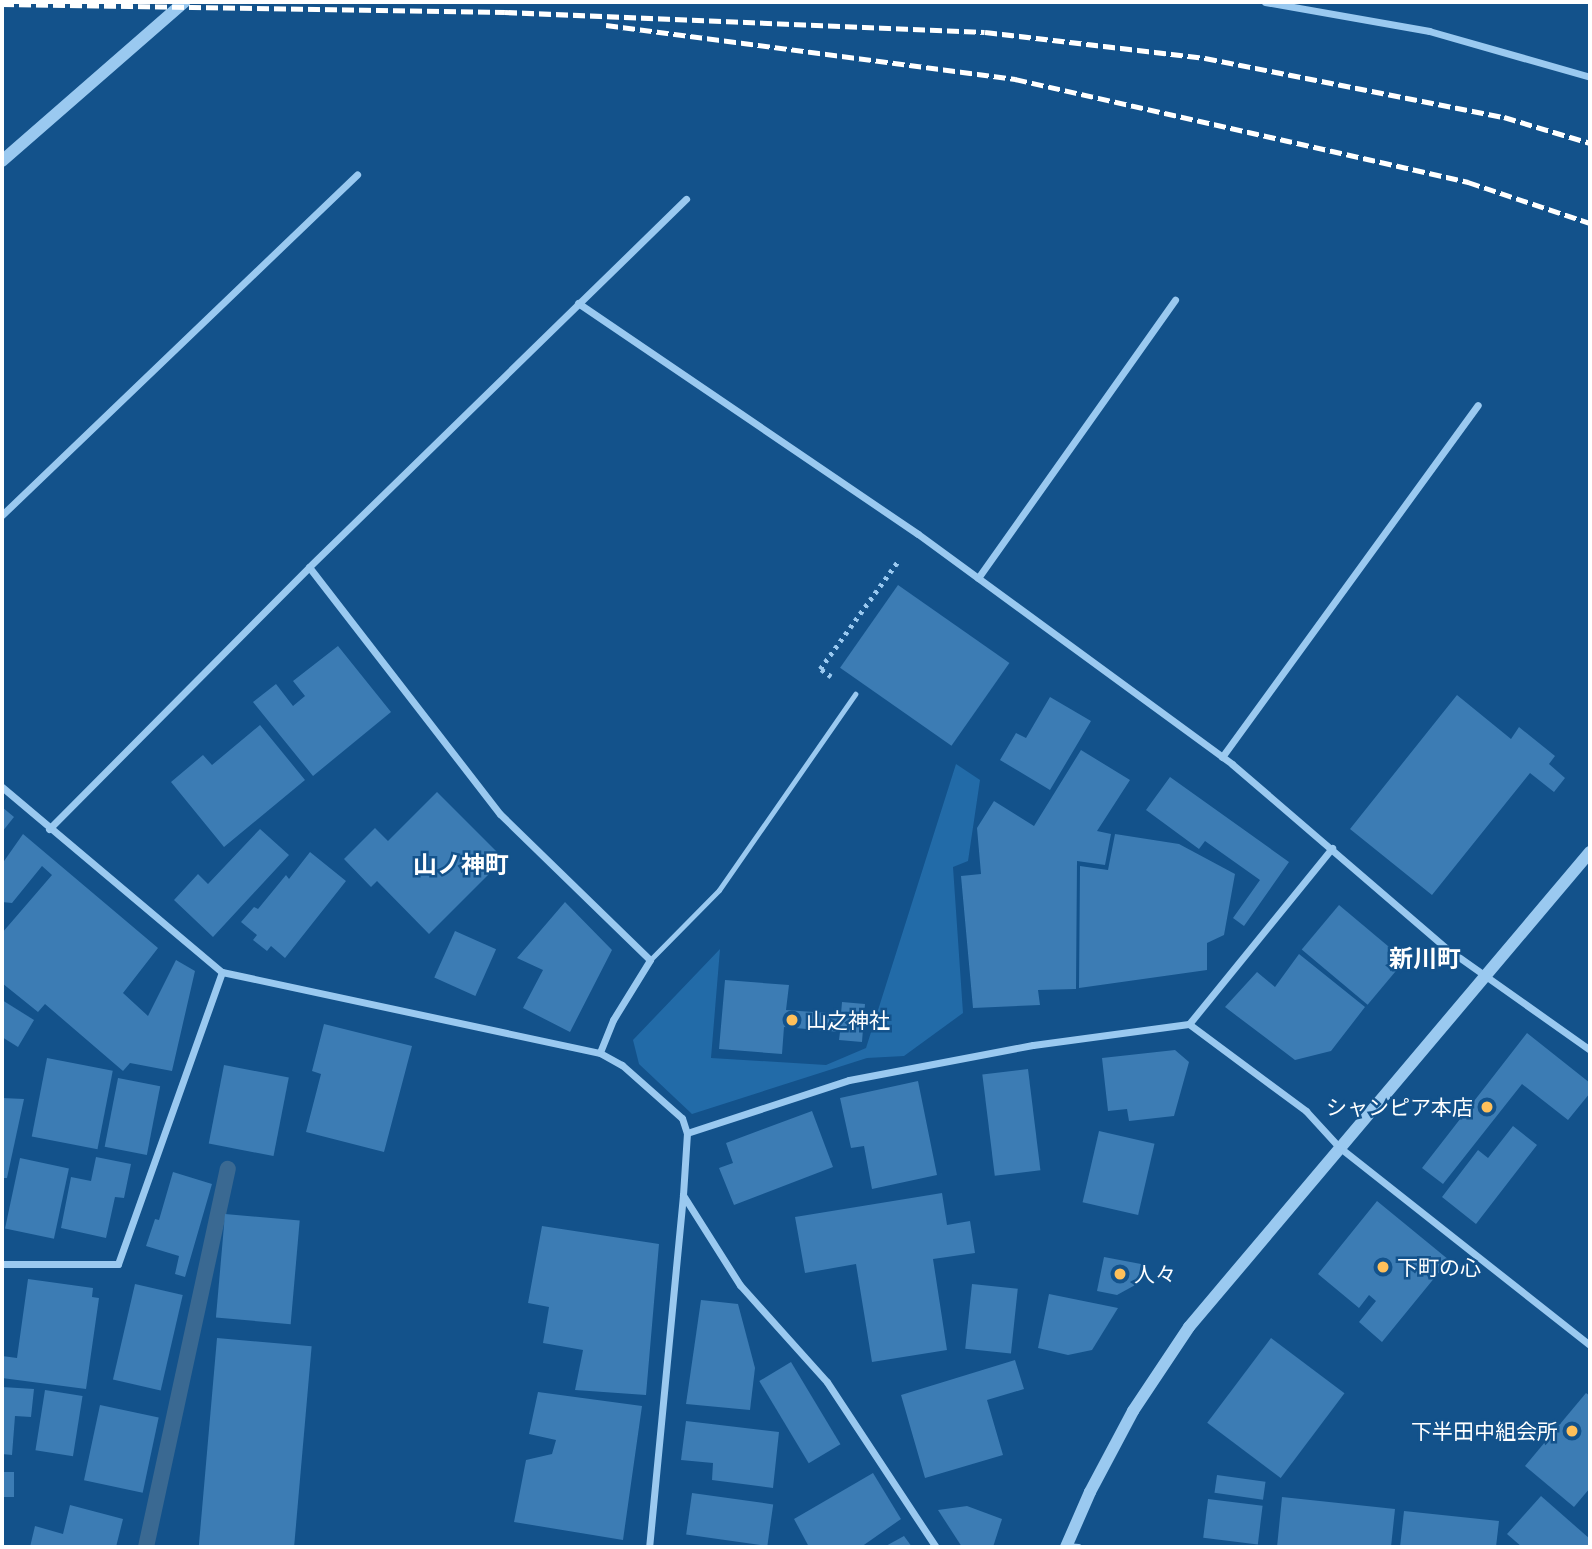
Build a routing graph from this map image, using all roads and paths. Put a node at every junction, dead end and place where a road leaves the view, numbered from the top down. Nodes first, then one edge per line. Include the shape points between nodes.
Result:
1 (184, 2) edge
2 (1265, 2) edge
3 (1590, 77) edge
4 (2, 161) edge
5 (357, 174) dead end
6 (686, 199) dead end
7 (1175, 300) dead end
8 (578, 303) junction
9 (1478, 405) dead end
10 (2, 515) edge
11 (918, 534) junction
12 (309, 568) junction
13 (978, 579) junction
14 (855, 694) joint
15 (1222, 757) junction
16 (2, 788) edge
17 (50, 829) junction
18 (1332, 848) junction
19 (1590, 852) edge
20 (650, 960) junction
21 (222, 972) junction
22 (1485, 975) junction
23 (1189, 1024) junction
24 (1590, 1049) edge
25 (600, 1053) junction
26 (687, 1133) junction
27 (1339, 1147) junction
28 (683, 1195) junction
29 (2, 1264) edge
30 (1590, 1345) edge
31 (649, 1547) edge
32 (936, 1547) edge
33 (1070, 1547) edge

1 - 4 street
2 - 3 street via 1429,31
5 - 10 street
6 - 8 street
7 - 13 street
8 - 11 street
8 - 12 street
9 - 15 street
11 - 13 street
11 - 14 path via 820,669
12 - 17 street
12 - 20 street via 500,814
13 - 15 street
14 - 20 lane via 719,890
15 - 18 street
16 - 17 street
17 - 21 street
18 - 22 street via 1446,948
18 - 23 street
19 - 22 street
20 - 25 street via 613,1020
21 - 25 street
21 - 29 street via 118,1264
22 - 24 street
22 - 27 street
23 - 26 street via 1033,1045 849,1080
23 - 27 street via 1306,1111
25 - 26 street via 622,1065 682,1118
26 - 28 street
27 - 30 street
27 - 33 street via 1189,1327 1133,1411 1090,1492
28 - 31 street
28 - 32 street via 740,1285 827,1382

